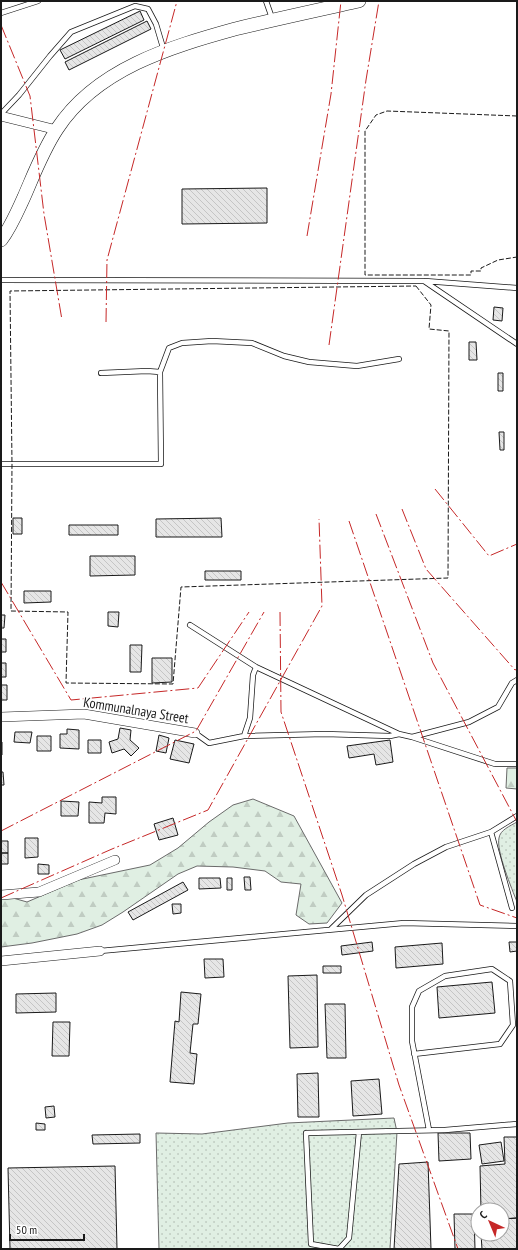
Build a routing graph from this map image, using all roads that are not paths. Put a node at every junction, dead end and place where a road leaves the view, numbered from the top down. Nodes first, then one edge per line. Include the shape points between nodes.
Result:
1 (38, 1) edge
2 (266, 1) edge
3 (359, 1) edge
4 (1, 13) edge
5 (273, 20) junction
6 (164, 51) junction
7 (1, 115) edge
8 (57, 130) junction
9 (1, 240) edge
10 (1, 280) edge
11 (424, 281) junction
12 (517, 288) edge
13 (517, 344) edge
14 (399, 360) dead end
15 (160, 372) junction
16 (101, 373) dead end
17 (1, 464) edge
18 (190, 625) dead end
19 (256, 667) junction
20 (517, 680) edge
21 (1, 717) edge
22 (195, 733) joint
23 (399, 734) junction
24 (244, 736) junction
25 (412, 738) junction
26 (517, 764) edge
27 (517, 816) edge
28 (491, 832) junction
29 (115, 860) dead end
30 (1, 895) edge
31 (512, 908) dead end
32 (517, 926) edge
33 (331, 929) junction
34 (100, 951) joint
35 (1, 961) edge
36 (414, 1054) junction
37 (517, 1124) edge
38 (429, 1130) junction
39 (359, 1132) junction

1 - 4 lane
2 - 5 lane
3 - 5 main road
5 - 6 main road via 191,41
6 - 7 lane via 156,24 148,9 135,6 71,32
6 - 8 main road via 133,64 95,88 78,102
7 - 8 street
8 - 9 main road via 34,173 10,229
10 - 11 lane
11 - 12 lane
11 - 13 lane
14 - 15 lane via 356,366 309,362 284,356 252,343 212,341 182,343 169,348
15 - 16 lane
15 - 17 lane via 161,464
18 - 19 lane
19 - 23 lane
19 - 24 lane via 253,675 250,718
20 - 25 lane via 512,683 498,707 469,722
21 - 22 street, Kommunalnaya Street via 84,714
22 - 24 lane via 209,743
23 - 24 lane
23 - 25 lane
25 - 26 lane via 495,764
27 - 28 lane
28 - 31 lane
28 - 33 lane via 446,847 414,864 366,895
29 - 30 street via 39,892
32 - 33 lane via 404,923
33 - 34 lane
34 - 35 street
36 - 36 lane via 500,1044 513,1025 510,981 492,969 445,976 419,991 412,1007
36 - 38 lane
37 - 38 lane
38 - 39 lane
39 - 39 lane via 306,1134 311,1244 339,1249 350,1238

